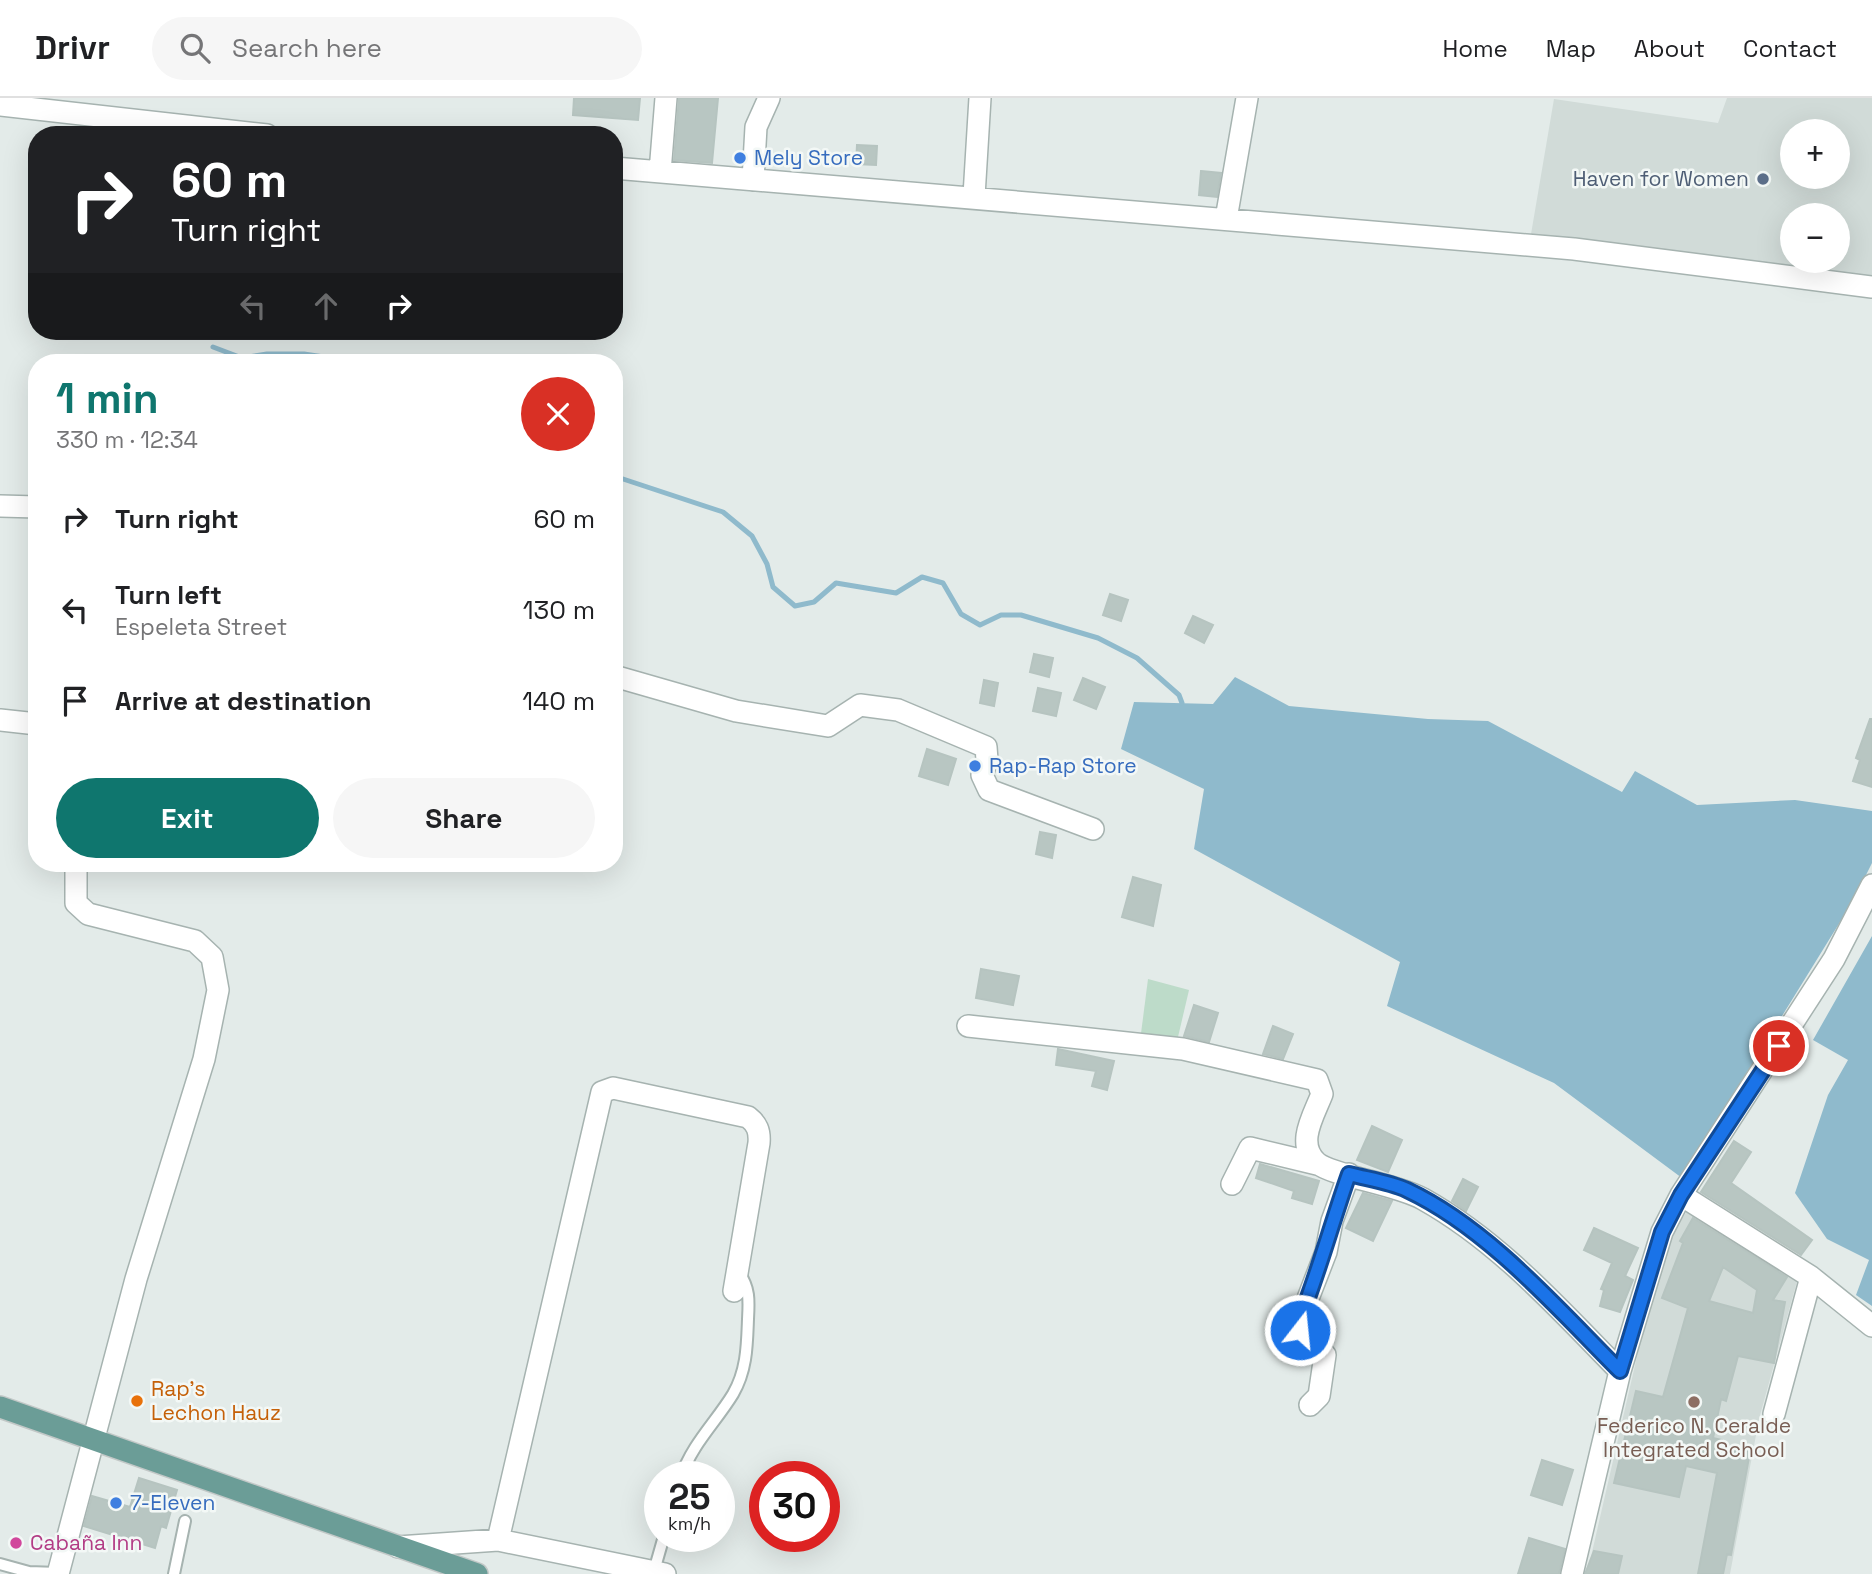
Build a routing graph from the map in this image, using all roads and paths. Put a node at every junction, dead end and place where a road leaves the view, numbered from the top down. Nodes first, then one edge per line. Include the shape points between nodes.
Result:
1 (666, 98) edge
2 (769, 98) edge
3 (980, 98) edge
4 (1247, 98) edge
5 (0, 105) edge
6 (187, 126) edge
7 (623, 169) edge
8 (660, 172) junction
9 (752, 180) junction
10 (974, 197) junction
11 (1226, 219) junction
12 (1872, 287) edge
13 (0, 506) edge
14 (28, 507) edge
15 (623, 679) edge
16 (0, 720) edge
17 (28, 723) edge
18 (1093, 829) dead end
19 (76, 872) edge
20 (1872, 885) edge
21 (968, 1026) dead end
22 (1318, 1164) junction
23 (1349, 1174) junction
24 (1232, 1184) dead end
25 (1681, 1195) junction
26 (1811, 1277) junction
27 (735, 1281) joint
28 (1872, 1326) edge
29 (1620, 1371) junction
30 (1310, 1405) dead end
31 (0, 1407) edge
32 (1774, 1414) dead end
33 (91, 1440) junction
34 (688, 1461) edge
35 (185, 1521) dead end
36 (498, 1540) junction
37 (398, 1547) junction
38 (662, 1552) edge
39 (0, 1564) edge
40 (29, 1573) edge
41 (660, 1573) edge
42 (58, 1574) edge
43 (174, 1574) edge
44 (477, 1574) edge
45 (1572, 1574) edge

1 - 8 street
2 - 9 street via 756,127
3 - 10 street
4 - 11 street
5 - 6 street
7 - 8 street
8 - 9 street
9 - 10 street
10 - 11 street
11 - 12 street via 1574,250
13 - 14 street
15 - 18 street via 736,711 828,726 860,705 898,710 986,747 982,775 989,790
16 - 17 street
19 - 33 street via 76,903 88,914 195,941 212,957 218,990 204,1059 157,1205
20 - 25 street via 1827,970
21 - 22 street via 1183,1049 1317,1080 1322,1094 1306,1134 1307,1149
22 - 23 street
22 - 24 street via 1250,1148
23 - 29 street via 1405,1188 1440,1208 1521,1270
23 - 30 street via 1300,1319 1300,1330 1325,1355 1319,1396
25 - 26 street
25 - 29 street via 1662,1232
26 - 28 street
26 - 32 street
27 - 34 lane via 749,1296 747,1356 733,1394
27 - 36 street via 760,1135 754,1122 612,1088 602,1091
29 - 45 street
31 - 33 main road
33 - 37 main road
33 - 42 street
35 - 43 lane
36 - 37 street
36 - 41 street
37 - 44 main road
38 - 41 lane
39 - 40 lane
40 - 42 lane

